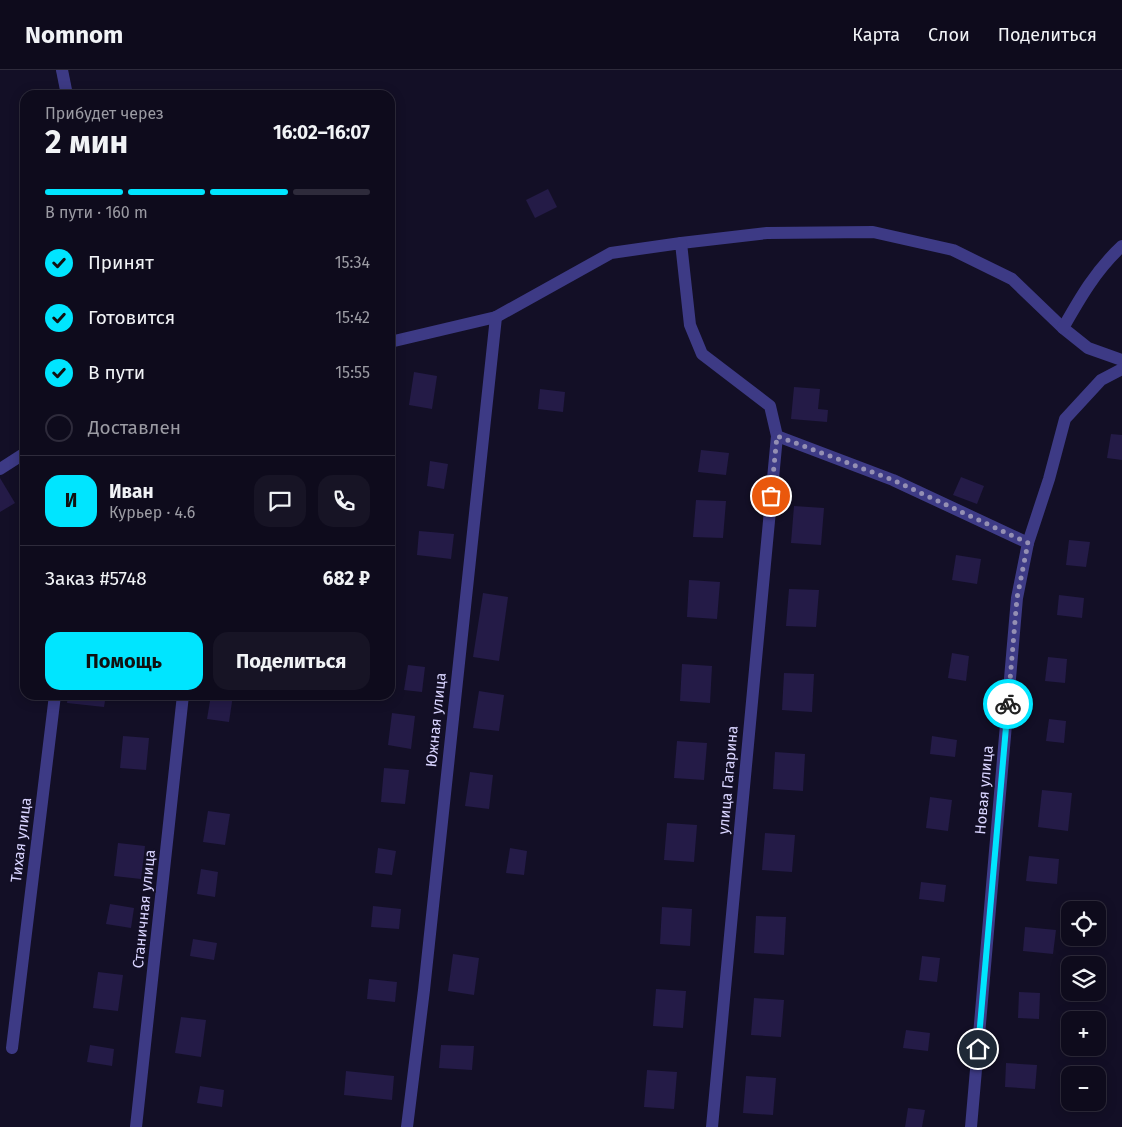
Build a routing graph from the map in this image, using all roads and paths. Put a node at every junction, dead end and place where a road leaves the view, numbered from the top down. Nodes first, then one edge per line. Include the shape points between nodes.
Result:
1 (62, 70) edge
2 (66, 90) edge
3 (681, 243) junction
4 (1122, 246) edge
5 (496, 317) junction
6 (1063, 328) junction
7 (395, 341) edge
8 (1122, 360) edge
9 (1122, 369) edge
10 (777, 436) junction
11 (20, 456) edge
12 (0, 469) edge
13 (1028, 543) junction
14 (54, 700) edge
15 (183, 700) edge
16 (12, 1048) dead end
17 (136, 1127) edge
18 (407, 1127) edge
19 (712, 1127) edge
20 (971, 1127) edge

1 - 2 street
3 - 5 street via 611,253
3 - 6 street via 767,233 873,232 953,250 1012,279
3 - 10 street, улица Гагарина via 690,326 702,354 770,406
4 - 6 street via 1090,281
5 - 7 street
5 - 18 street, Южная улица
6 - 8 street via 1088,348
9 - 13 street, Новая улица via 1100,380 1065,418
10 - 13 street via 893,480
10 - 19 street, улица Гагарина
11 - 12 street
13 - 20 street, Новая улица via 1017,598
14 - 16 street, Тихая улица
15 - 17 street, Станичная улица

